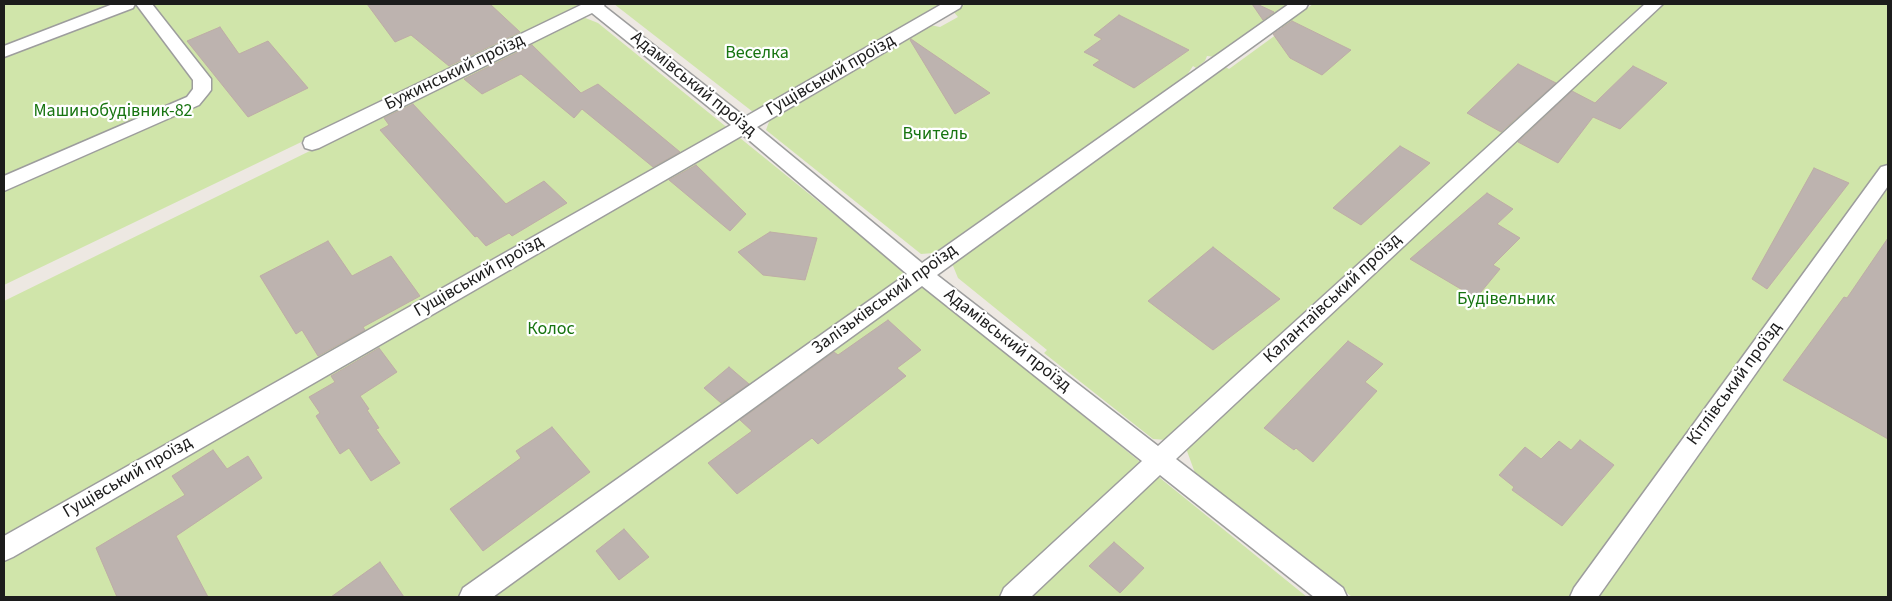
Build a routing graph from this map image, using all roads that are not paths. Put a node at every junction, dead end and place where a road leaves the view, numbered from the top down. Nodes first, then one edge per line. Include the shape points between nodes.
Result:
1 (126, 4) edge
2 (144, 4) edge
3 (594, 4) edge
4 (954, 4) edge
5 (1300, 4) edge
6 (1655, 4) edge
7 (4, 52) edge
8 (744, 126) junction
9 (312, 143) dead end
10 (1888, 172) edge
11 (4, 184) edge
12 (921, 274) junction
13 (1158, 460) junction
14 (4, 549) edge
15 (472, 597) edge
16 (1013, 597) edge
17 (1334, 597) edge
18 (1583, 597) edge

1 - 7 lane
2 - 11 lane via 202,79 202,90 193,101
3 - 8 lane, Адамівський проїзд
3 - 9 lane, Бужинський проїзд
4 - 8 lane, Гущівський проїзд
5 - 12 lane, Залізьківський проїзд
6 - 13 lane, Калантаївський проїзд
8 - 12 lane, Адамівський проїзд
8 - 14 lane, Гущівський проїзд
10 - 18 lane, Кітлівський проїзд
12 - 13 lane, Адамівський проїзд
12 - 15 lane, Залізьківський проїзд
13 - 16 lane, Калантаївський проїзд
13 - 17 lane, Адамівський проїзд

